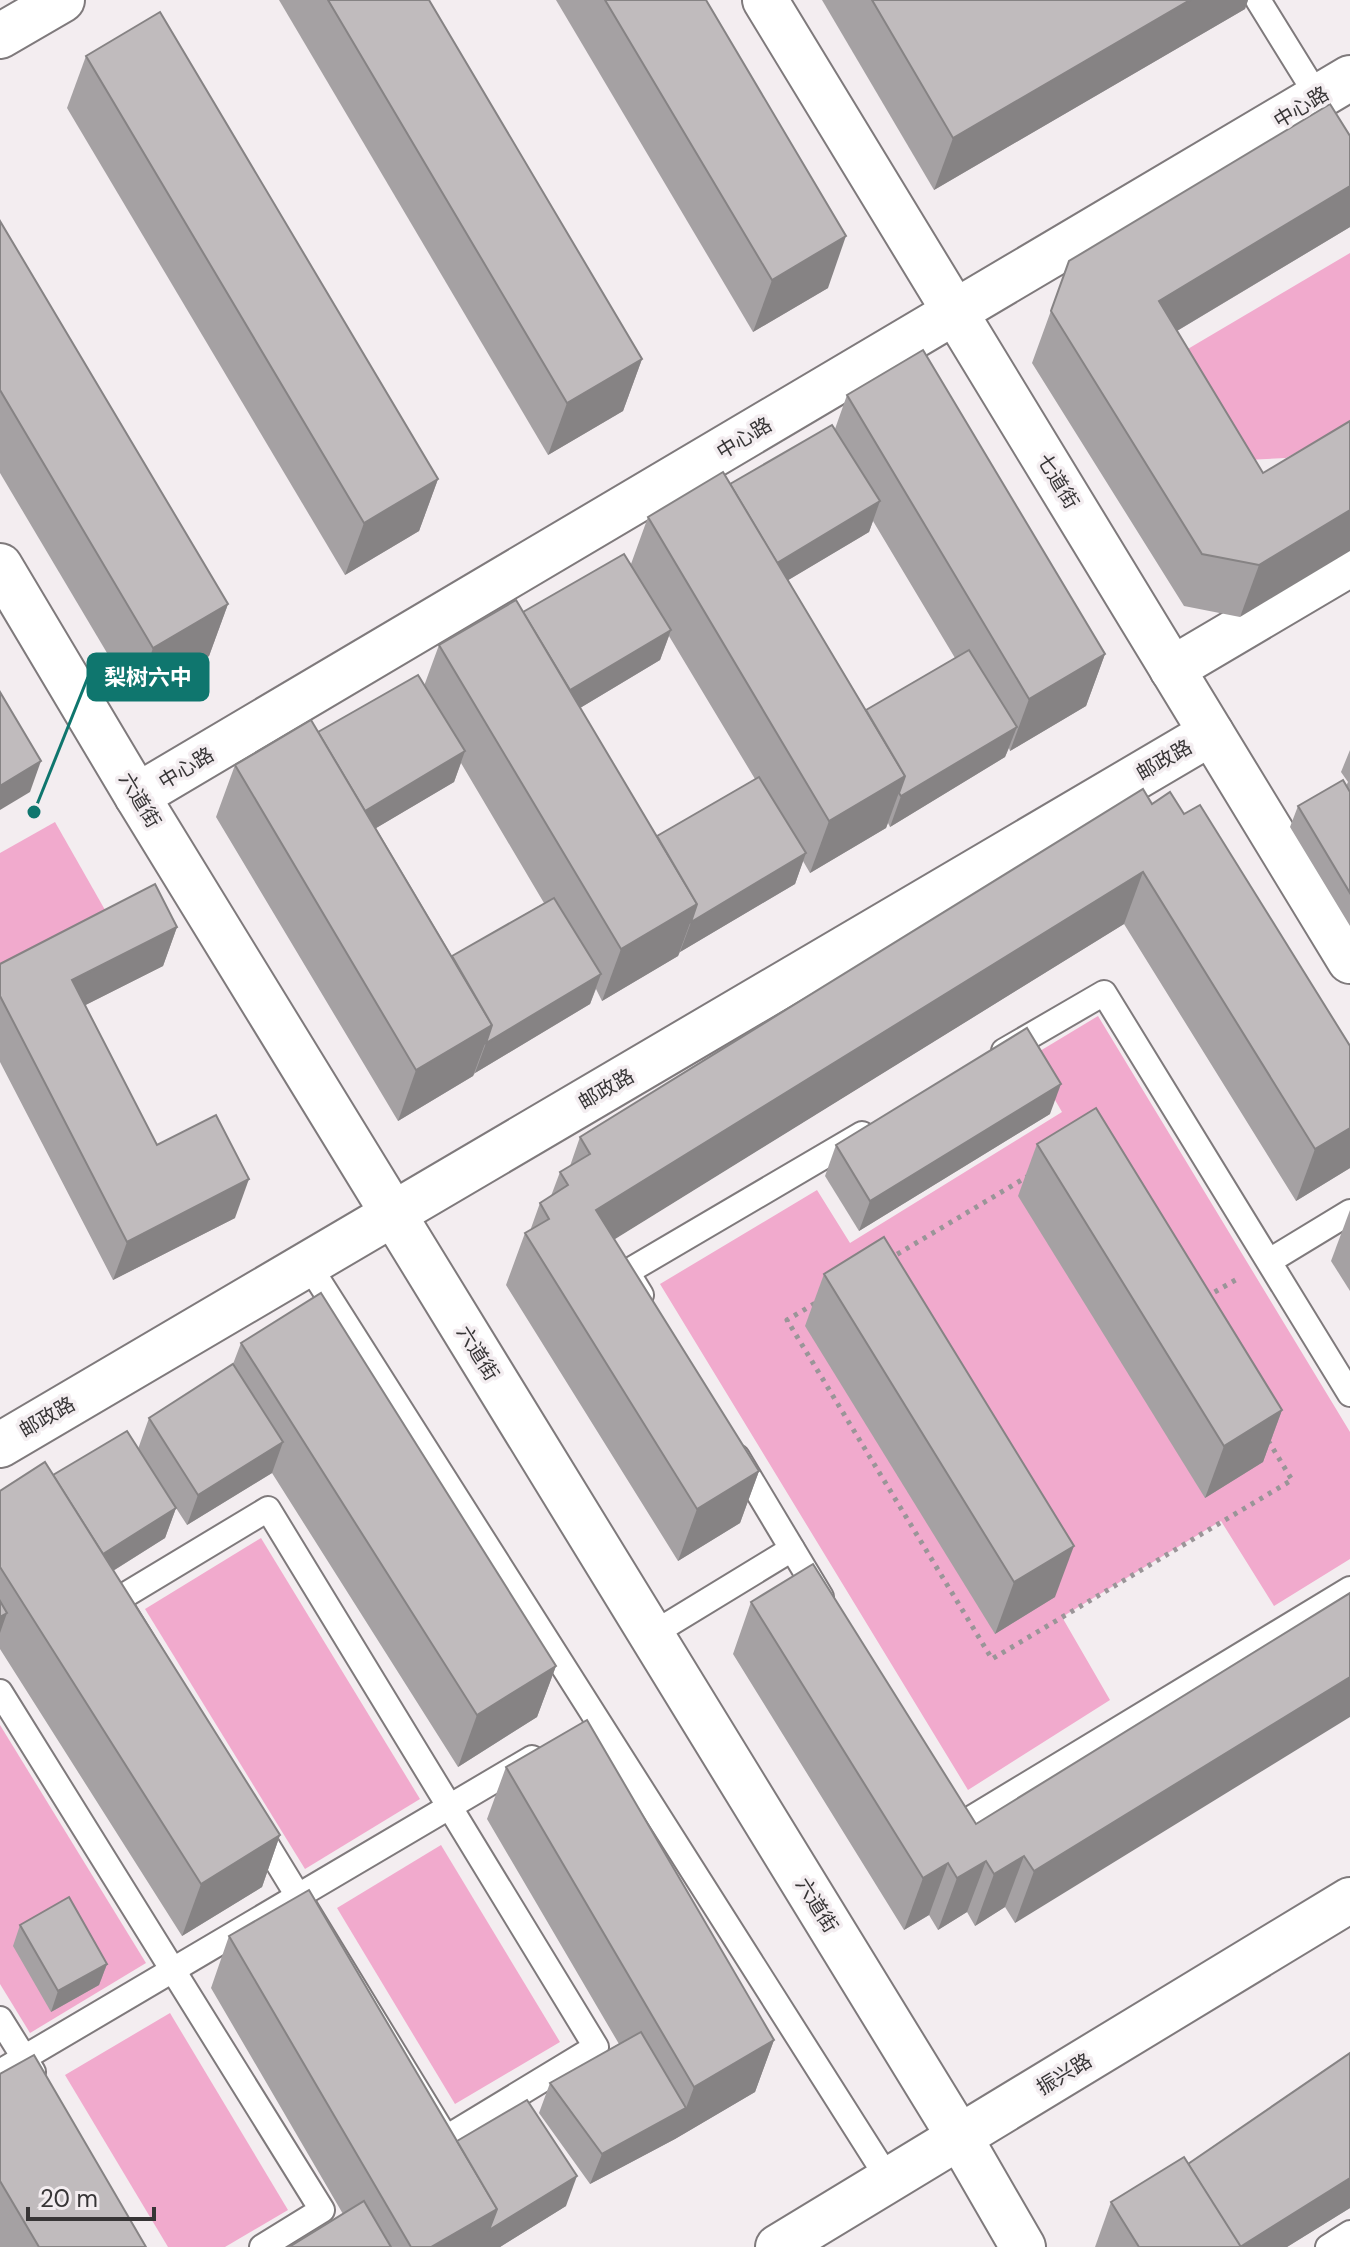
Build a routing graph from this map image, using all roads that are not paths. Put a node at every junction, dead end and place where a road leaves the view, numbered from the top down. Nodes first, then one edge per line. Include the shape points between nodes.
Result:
1 (62, 0) edge
2 (765, 0) edge
3 (1258, 0) edge
4 (0, 36) edge
5 (1334, 88) edge
6 (956, 313) junction
7 (1350, 564) edge
8 (0, 566) edge
9 (1172, 669) junction
10 (1211, 733) junction
11 (137, 796) junction
12 (1350, 961) edge
13 (981, 1065) edge
14 (886, 1120) edge
15 (1350, 1212) edge
16 (393, 1214) junction
17 (1271, 1260) junction
18 (308, 1264) junction
19 (651, 1311) edge
20 (1350, 1394) edge
21 (721, 1430) edge
22 (0, 1445) edge
23 (792, 1549) junction
24 (1350, 1589) edge
25 (831, 1615) edge
26 (651, 1635) junction
27 (0, 1692) edge
28 (599, 1718) junction
29 (941, 1800) edge
30 (449, 1807) junction
31 (298, 1896) junction
32 (1350, 1900) edge
33 (173, 1970) junction
34 (0, 2019) edge
35 (24, 2058) junction
36 (0, 2072) edge
37 (49, 2098) edge
38 (960, 2138) junction
39 (889, 2180) junction
40 (1350, 2233) edge
41 (262, 2247) edge
42 (778, 2247) edge
43 (1023, 2247) edge
44 (1328, 2247) edge

1 - 4 street
2 - 6 street, 七道街
3 - 5 lane
5 - 6 street, 中心路
6 - 9 street, 七道街
6 - 11 street, 中心路
7 - 9 street
8 - 11 street, 六道街
9 - 10 street, 七道街
10 - 12 street, 七道街
10 - 16 street, 邮政路
11 - 16 street, 六道街
13 - 17 lane via 1104,993
14 - 19 lane via 627,1272
15 - 17 lane
16 - 18 street, 邮政路
16 - 26 street, 六道街
17 - 20 lane
18 - 22 street, 邮政路
18 - 28 lane
21 - 23 lane
23 - 25 lane
23 - 26 lane
24 - 29 lane via 957,1827
26 - 38 street, 六道街
27 - 33 lane
28 - 30 lane
28 - 39 lane
30 - 31 lane
30 - 31 lane via 596,2047 446,2138
30 - 31 lane via 268,1509 117,1600
31 - 33 lane
32 - 38 street, 振兴路
33 - 35 lane
33 - 41 lane via 322,2210
34 - 35 lane
35 - 36 lane
35 - 37 lane
38 - 39 street, 振兴路
38 - 43 street, 六道街
39 - 42 street, 振兴路
40 - 44 lane

